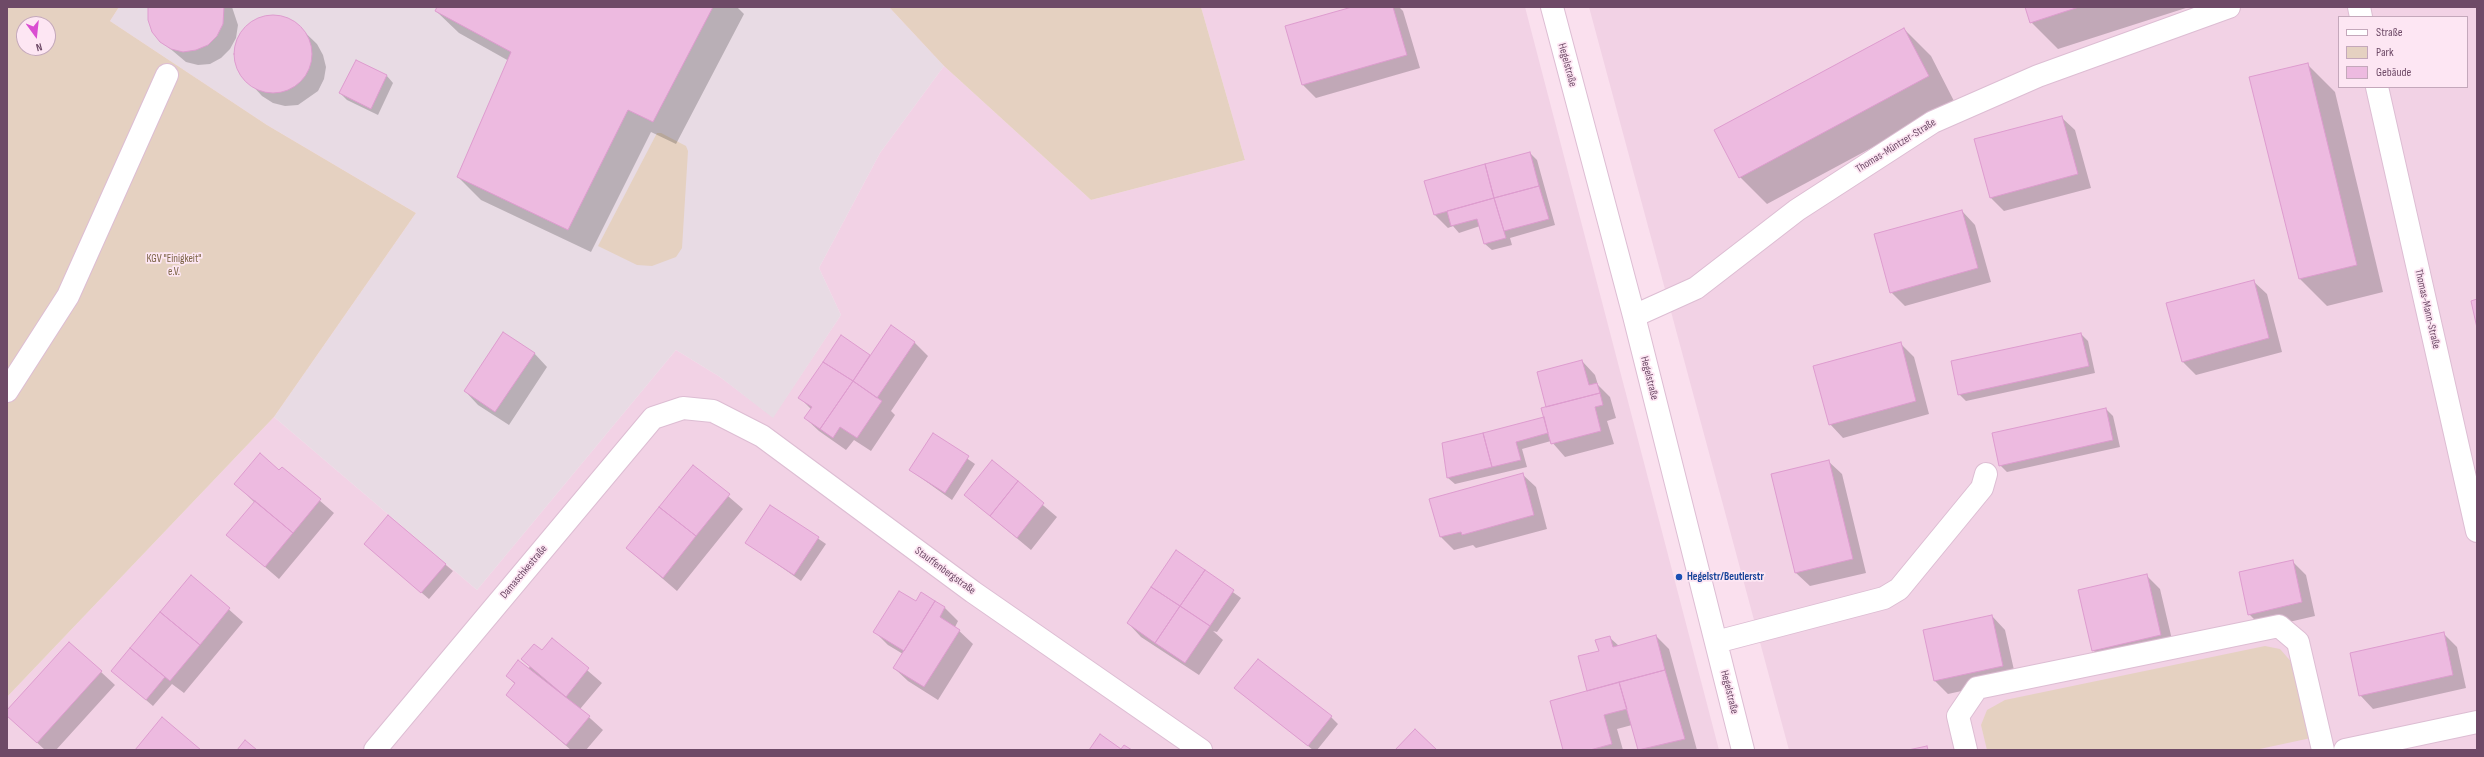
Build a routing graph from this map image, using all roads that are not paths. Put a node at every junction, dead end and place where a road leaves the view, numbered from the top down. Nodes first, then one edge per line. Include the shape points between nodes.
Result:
1 (1552, 7) edge
2 (2229, 7) edge
3 (167, 75) dead end
4 (2377, 88) edge
5 (1634, 316) junction
6 (7, 391) edge
7 (683, 408) joint
8 (1986, 474) dead end
9 (2477, 531) edge
10 (1716, 642) junction
11 (2477, 722) edge
12 (374, 750) edge
13 (1201, 750) edge
14 (1743, 750) edge
15 (1966, 750) edge
16 (2323, 750) edge
17 (2345, 750) edge

1 - 5 street, Hegelstraße
2 - 5 street, Thomas-Müntzer-Straße via 2038,76 1933,122 1798,210 1696,288
3 - 6 street via 68,296
4 - 9 street, Thomas-Mann-Straße
5 - 10 street, Hegelstraße
7 - 12 street, Damaschkestraße via 653,418
7 - 13 street, Stauffenbergstraße via 713,411 762,436 973,592
8 - 10 street via 1982,488 1899,588 1889,595
10 - 14 street, Hegelstraße
11 - 17 street
15 - 16 street via 1958,716 1977,688 2279,626 2298,642

